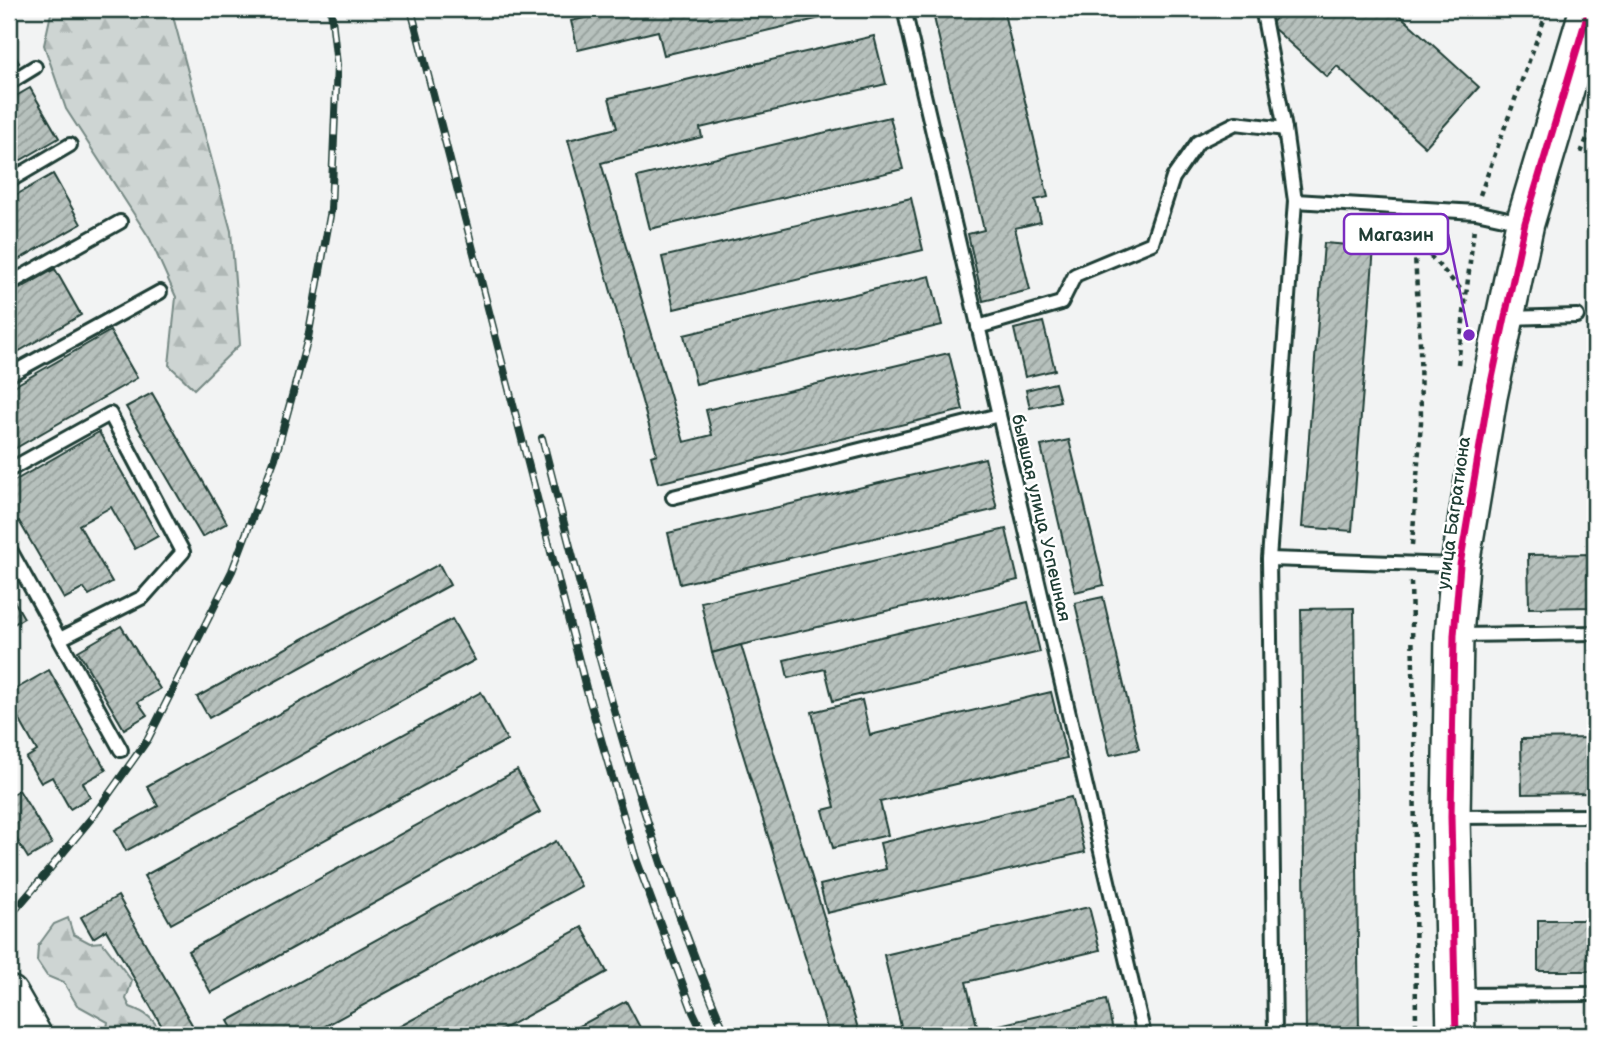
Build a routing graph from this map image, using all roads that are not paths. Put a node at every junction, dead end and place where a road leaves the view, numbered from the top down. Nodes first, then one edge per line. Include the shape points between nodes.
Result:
1 (904, 9) edge
2 (1267, 9) edge
3 (1588, 9) edge
4 (35, 67) dead end
5 (9, 83) edge
6 (1285, 129) junction
7 (70, 145) dead end
8 (9, 181) edge
9 (1295, 201) junction
10 (120, 222) dead end
11 (1525, 223) junction
12 (9, 284) edge
13 (160, 292) dead end
14 (1577, 316) dead end
15 (1506, 318) junction
16 (978, 327) junction
17 (9, 375) edge
18 (999, 415) junction
19 (9, 470) edge
20 (673, 497) dead end
21 (9, 548) edge
22 (1269, 559) junction
23 (1460, 565) junction
24 (1595, 633) edge
25 (1454, 635) junction
26 (60, 639) junction
27 (121, 750) dead end
28 (1595, 816) edge
29 (1451, 817) junction
30 (1595, 994) edge
31 (9, 995) edge
32 (1456, 995) junction
33 (32, 1035) edge
34 (1144, 1035) edge
35 (1275, 1035) edge
36 (1456, 1035) edge

1 - 16 lane, бывшая улица Успешная
2 - 6 lane via 1263,13
3 - 11 street, улица Багратиона
4 - 5 lane
6 - 9 lane
6 - 16 lane via 1236,123 1198,142 1173,178 1152,243 1075,275 1061,303
7 - 8 lane
9 - 11 lane via 1476,212
9 - 22 lane
10 - 12 lane
11 - 15 street, улица Багратиона
13 - 17 lane
14 - 15 lane
15 - 23 street, улица Багратиона
16 - 18 lane, бывшая улица Успешная
18 - 20 lane
18 - 34 lane, бывшая улица Успешная
19 - 26 lane via 110,414 183,552 143,597
21 - 26 lane
22 - 23 lane
22 - 35 lane
23 - 25 street, улица Багратиона
24 - 25 lane
25 - 29 street, улица Багратиона
26 - 27 lane
28 - 29 lane
29 - 32 street, улица Багратиона
30 - 32 lane
31 - 33 street
32 - 36 street, улица Багратиона

